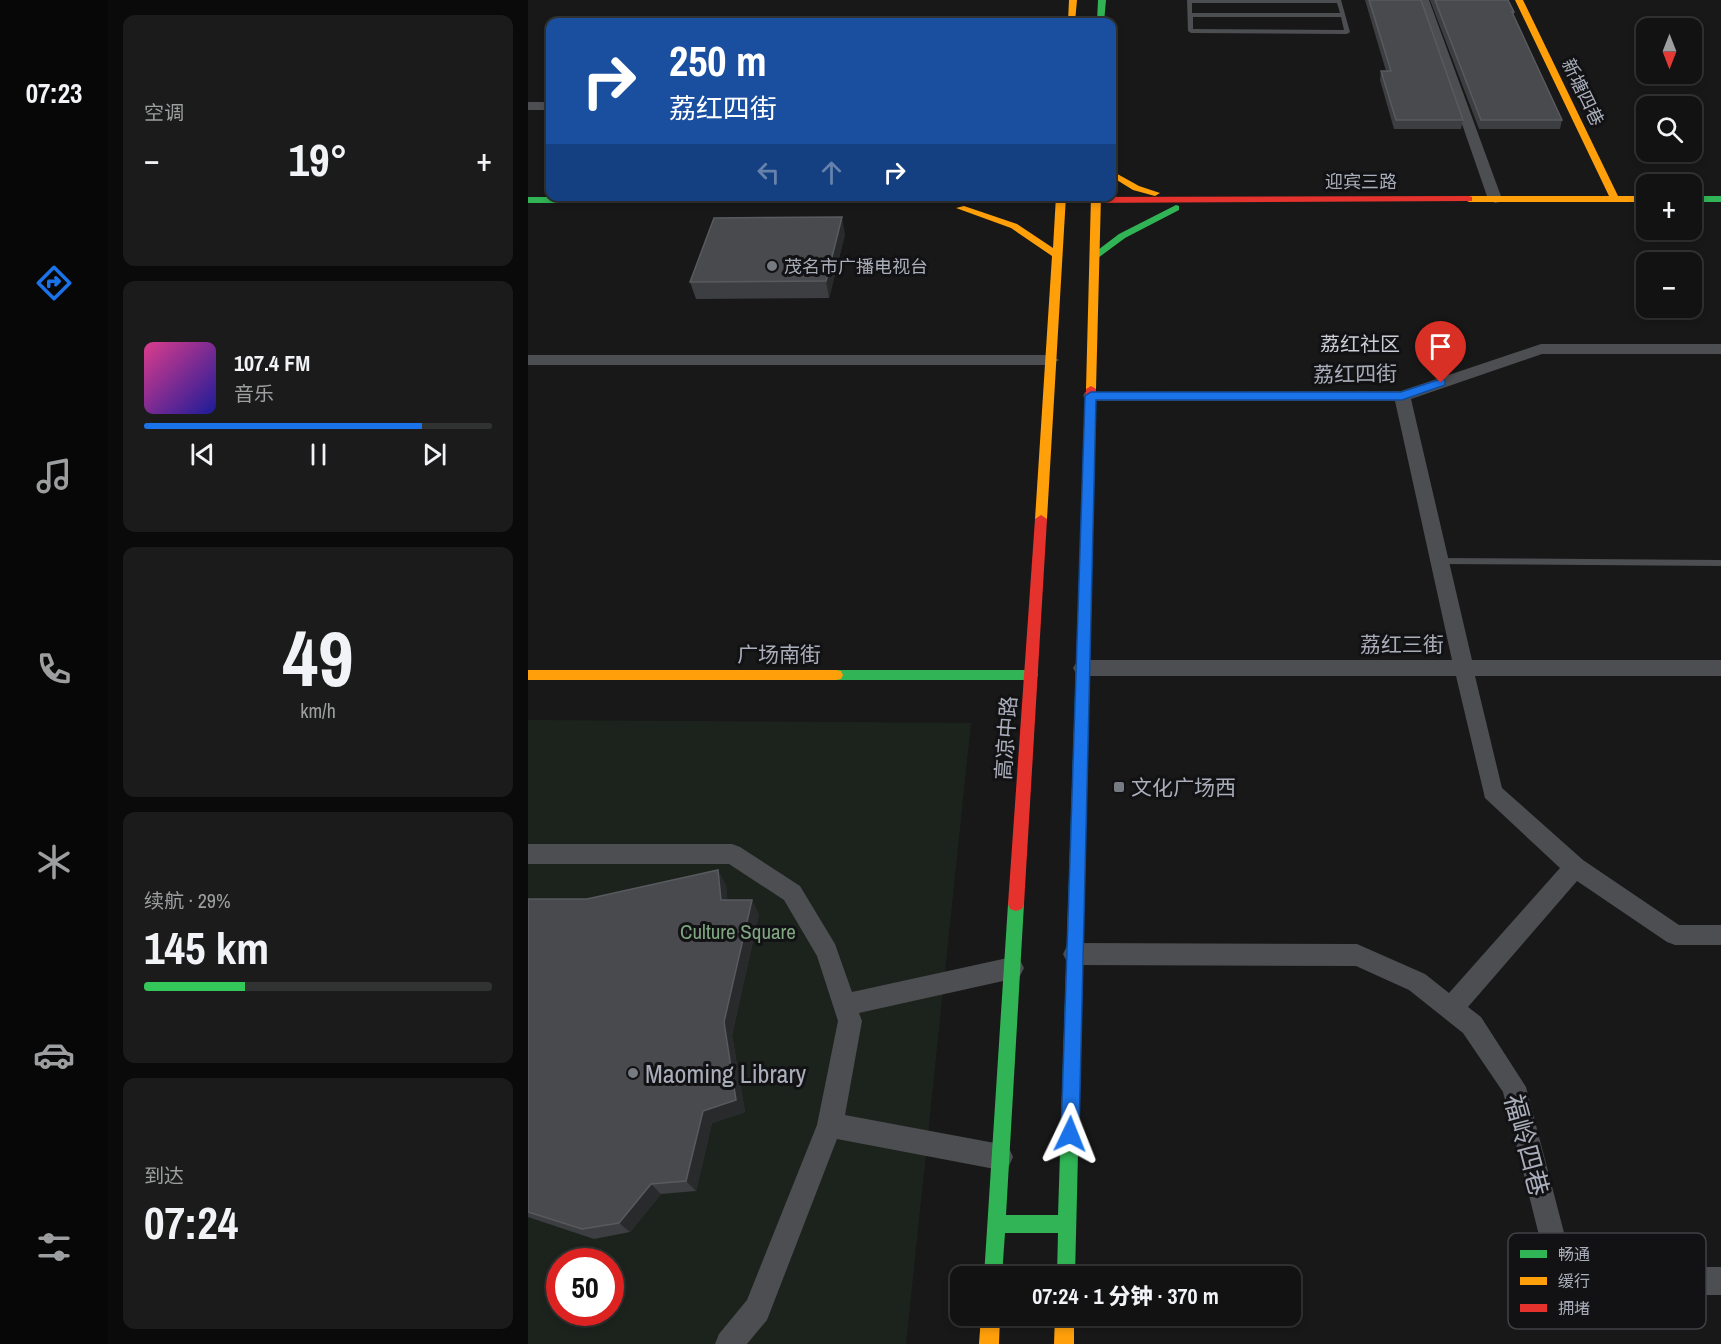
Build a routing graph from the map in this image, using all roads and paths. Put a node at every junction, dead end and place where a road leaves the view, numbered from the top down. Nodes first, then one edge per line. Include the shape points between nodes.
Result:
1 (1073, 0) edge
2 (1102, 0) edge
3 (1424, 0) edge
4 (1519, 0) edge
5 (1189, 1) edge
6 (1339, 1) edge
7 (1190, 15) junction
8 (1343, 15) junction
9 (1072, 18) edge
10 (1101, 18) edge
11 (528, 106) edge
12 (546, 106) edge
13 (1116, 176) edge
14 (1495, 199) junction
15 (1615, 199) junction
16 (1636, 199) edge
17 (1702, 199) edge
18 (528, 200) edge
19 (546, 200) edge
20 (1721, 200) edge
21 (610, 201) edge
22 (732, 201) edge
23 (907, 201) edge
24 (964, 201) edge
25 (691, 202) edge
26 (1061, 202) edge
27 (1096, 202) edge
28 (959, 204) junction
29 (1176, 204) junction
30 (1636, 208) edge
31 (1702, 208) edge
32 (1721, 208) edge
33 (528, 209) edge
34 (1057, 255) junction
35 (1095, 256) junction
36 (1721, 349) edge
37 (528, 360) edge
38 (1051, 360) junction
39 (1091, 396) junction
40 (1402, 396) junction
41 (1439, 561) junction
42 (1721, 562) edge
43 (1083, 668) junction
44 (1464, 668) junction
45 (1721, 668) edge
46 (528, 675) edge
47 (1031, 675) junction
48 (528, 854) edge
49 (1575, 867) junction
50 (1721, 936) edge
51 (1075, 954) junction
52 (1012, 968) junction
53 (845, 1005) junction
54 (1452, 1007) junction
55 (830, 1125) junction
56 (1000, 1157) junction
57 (996, 1224) junction
58 (1068, 1224) junction
59 (1551, 1233) edge
60 (994, 1266) edge
61 (1066, 1266) edge
62 (990, 1326) edge
63 (1065, 1326) edge
64 (729, 1344) edge
65 (989, 1344) edge
66 (1064, 1344) edge

1 - 9 main road
2 - 10 main road
3 - 14 street
4 - 15 main road, 新塘四巷
5 - 6 lane
5 - 7 lane
6 - 8 lane
7 - 8 lane
7 - 8 lane via 1191,31 1347,32
11 - 12 street
13 - 29 main road
14 - 15 main road, 迎宾三路
14 - 29 main road, 迎宾三路
15 - 16 main road, 迎宾三路
17 - 20 main road
18 - 19 main road
21 - 25 main road
22 - 25 main road
23 - 28 main road
24 - 28 main road
25 - 28 main road
25 - 33 main road
26 - 27 main road
26 - 28 main road
26 - 34 main road, 高凉中路
27 - 29 main road, 迎宾三路
27 - 35 main road
28 - 34 main road via 1014,226
29 - 30 main road, 迎宾三路
29 - 35 main road
31 - 32 main road
34 - 38 main road, 高凉中路 via 1058,326
35 - 39 main road via 1088,326
36 - 40 street, 荔红四街 via 1541,349
37 - 38 street
38 - 47 main road, 高凉中路
39 - 40 street, 荔红四街
39 - 43 main road
40 - 41 street
41 - 42 lane
41 - 44 street
43 - 44 street, 荔红三街
43 - 51 main road
44 - 45 street, 荔红三街
44 - 49 street via 1492,792
46 - 47 main road, 广场南街
47 - 52 main road, 高凉中路
48 - 53 street via 732,854 792,893 827,952
49 - 50 street via 1675,936
49 - 54 street
51 - 54 street, 福岭四巷 via 1357,955 1417,982
51 - 58 main road
52 - 53 street
52 - 56 main road, 高凉中路
53 - 55 street via 850,1021
54 - 59 street, 福岭四巷 via 1472,1025 1514,1087
55 - 56 street
55 - 64 street via 757,1310
56 - 57 main road, 高凉中路
57 - 58 main road
57 - 60 main road, 高凉中路
58 - 61 main road
62 - 65 main road
63 - 66 main road

